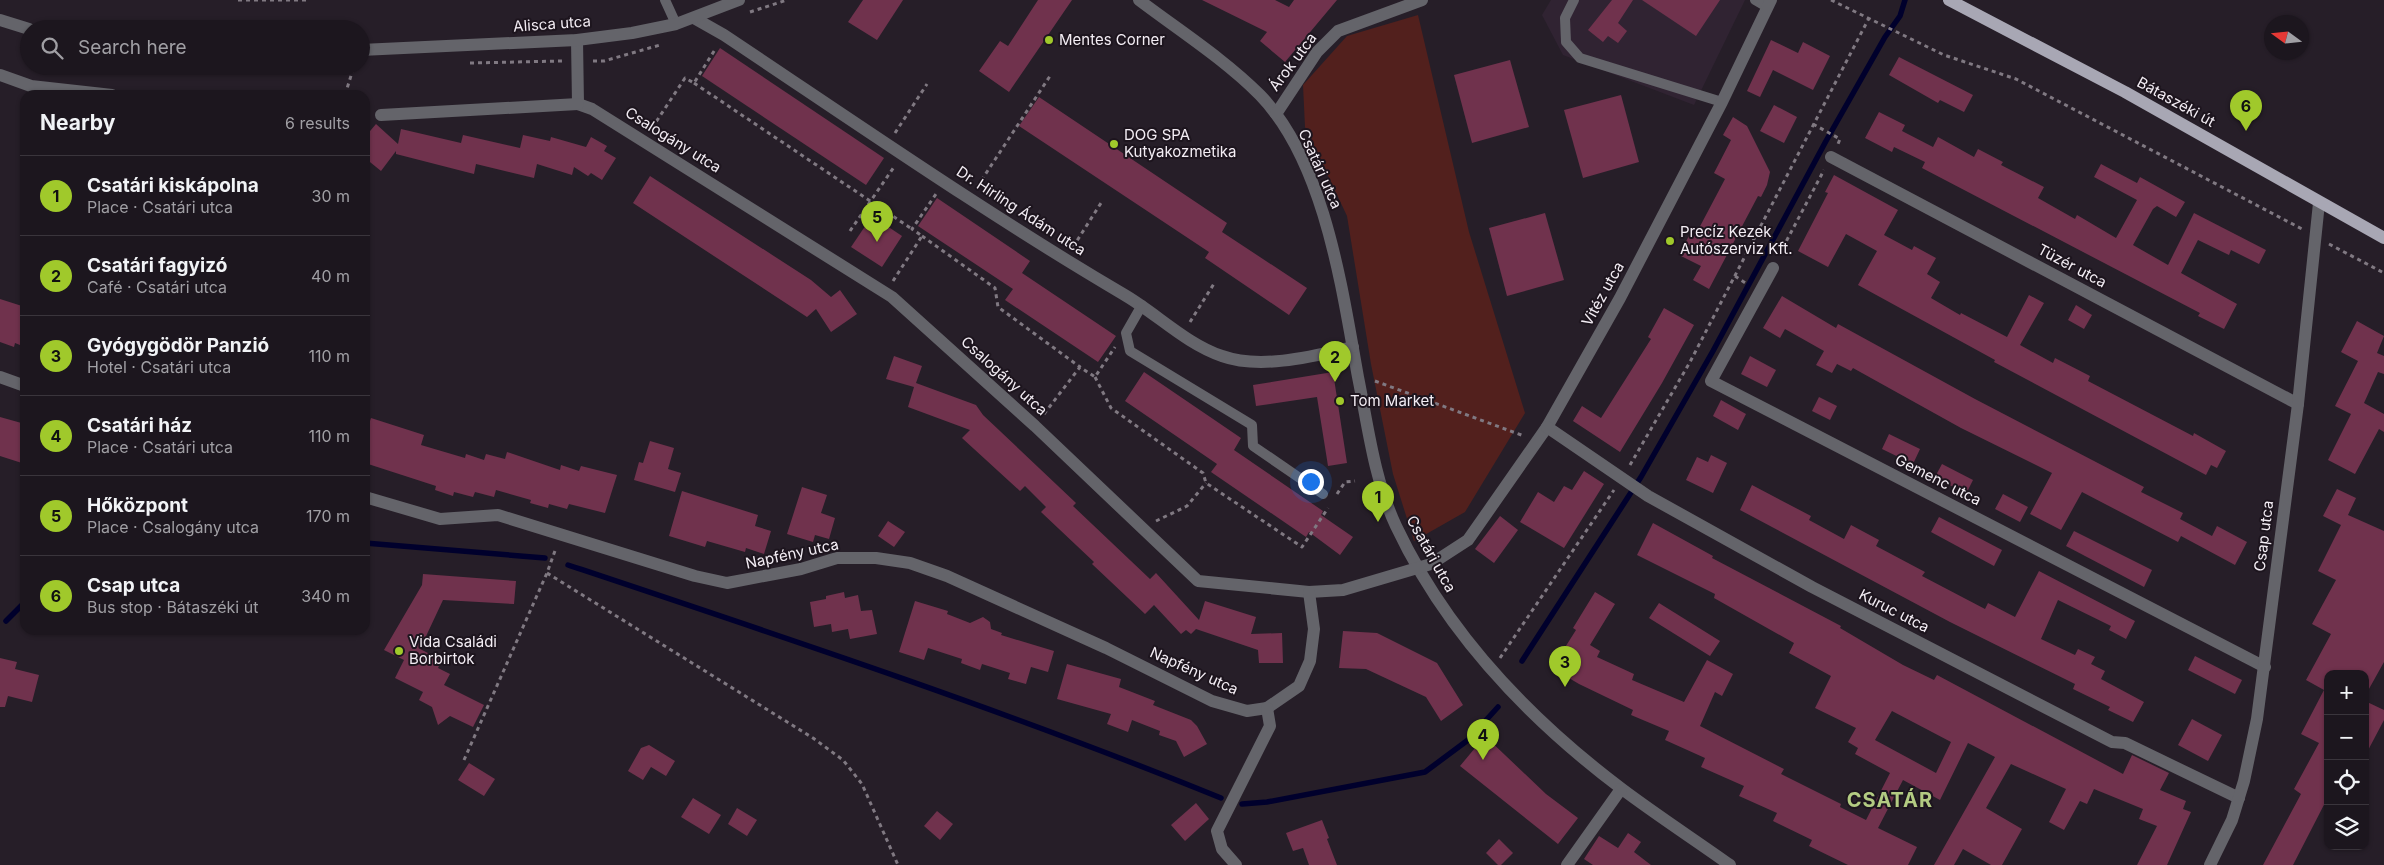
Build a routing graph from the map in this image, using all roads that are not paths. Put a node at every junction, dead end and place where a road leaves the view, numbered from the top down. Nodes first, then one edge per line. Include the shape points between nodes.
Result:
1 (739, 0) edge
2 (1139, 0) edge
3 (1422, 0) edge
4 (1574, 0) edge
5 (1755, 0) edge
6 (1949, 0) edge
7 (666, 1) edge
8 (1769, 3) edge
9 (694, 18) junction
10 (0, 20) edge
11 (676, 24) junction
12 (20, 27) edge
13 (577, 40) junction
14 (370, 50) edge
15 (0, 75) edge
16 (67, 90) edge
17 (1722, 102) junction
18 (578, 104) junction
19 (1276, 114) junction
20 (381, 115) dead end
21 (1831, 157) road end
22 (2319, 203) junction
23 (2384, 238) edge
24 (1773, 268) road end
25 (1142, 305) junction
26 (1353, 347) junction
27 (0, 377) edge
28 (20, 384) edge
29 (2298, 404) junction
30 (1546, 427) junction
31 (1323, 494) dead end
32 (370, 498) edge
33 (1417, 569) junction
34 (1309, 592) junction
35 (2265, 667) junction
36 (1267, 708) junction
37 (1621, 789) junction
38 (2239, 798) junction
39 (1236, 865) edge
40 (1568, 865) edge
41 (1730, 865) edge
42 (2210, 865) edge

1 - 9 street, Alisca utca
2 - 19 street, Csatári utca via 1231,69
3 - 19 street, Árok utca via 1338,31 1318,52
4 - 17 lane via 1565,18 1566,42 1580,58
5 - 8 lane
6 - 22 main road, Bátaszéki út via 2133,97
7 - 11 lane
8 - 17 street, Vitéz utca
9 - 11 street, Alisca utca
9 - 25 street, Dr. Hirling Ádám utca via 969,198
10 - 12 street
11 - 13 street, Alisca utca
13 - 14 street, Alisca utca
13 - 18 street
15 - 16 street via 31,86
17 - 30 street, Vitéz utca via 1628,284
18 - 20 street, Csalogány utca
18 - 34 street, Csalogány utca via 592,109 892,297 1035,426 1198,581
19 - 26 street, Csatári utca via 1306,168 1326,220
21 - 29 street, Tüzér utca
22 - 23 main road, Bátaszéki út
22 - 29 street, Csap utca
24 - 35 street, Gemenc utca via 1711,381
25 - 26 street, Dr. Hirling Ádám utca via 1199,345 1223,356 1245,361 1296,360
25 - 31 lane via 1126,332 1130,352 1252,425 1253,446
26 - 33 street, Csatári utca via 1375,466 1394,522
27 - 28 street
29 - 35 street, Csap utca
30 - 33 street, Vitéz utca via 1468,540 1442,558
30 - 38 street, Kuruc utca via 1648,496 1812,587 2112,742 2125,743
32 - 36 street, Napfény utca via 440,519 498,515 695,576 728,583 837,558 876,558 910,563 947,576 1106,648 1212,700 1247,711
33 - 34 street, Csalogány utca via 1343,590
33 - 37 street, Csatári utca via 1490,670 1562,739
34 - 36 street via 1314,629 1310,660 1299,686
35 - 38 street, Csap utca
36 - 39 street via 1270,726 1217,831 1222,849
37 - 40 street
37 - 41 street, Csatári utca
38 - 42 street, Csap utca

